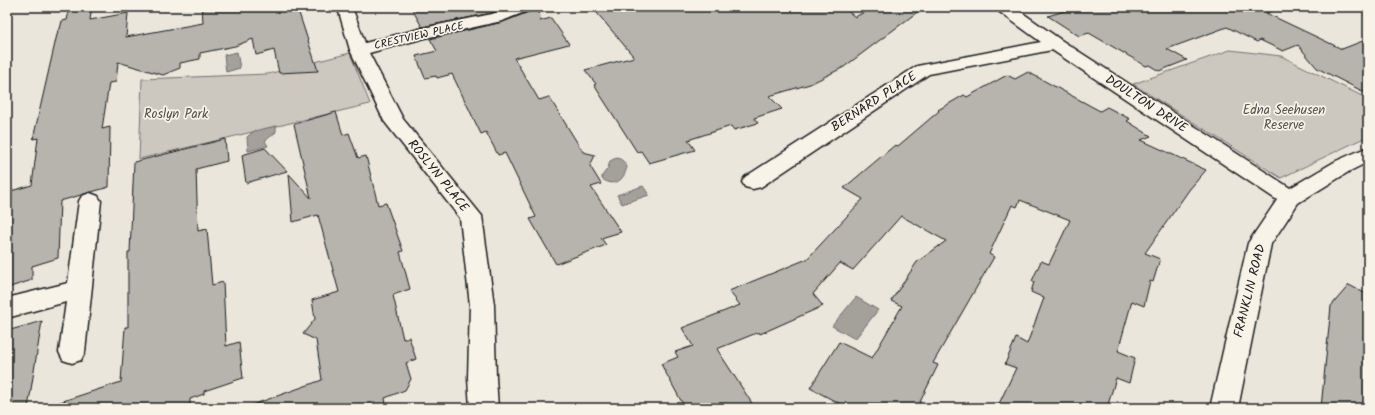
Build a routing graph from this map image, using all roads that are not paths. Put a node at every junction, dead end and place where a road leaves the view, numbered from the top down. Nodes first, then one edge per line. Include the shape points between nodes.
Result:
1 (342, 7) edge
2 (524, 7) edge
3 (1002, 7) edge
4 (1055, 44) junction
5 (359, 50) junction
6 (1368, 154) edge
7 (753, 182) dead end
8 (1290, 198) junction
9 (90, 201) dead end
10 (80, 289) junction
11 (7, 308) edge
12 (72, 352) dead end
13 (484, 408) edge
14 (1224, 408) edge

1 - 5 street, ROSLYN PLACE via 346,10
2 - 5 street, CRESTVIEW PLACE via 496,18
3 - 4 street, DOULTON DRIVE
4 - 7 street, BERNARD PLACE via 923,70
4 - 8 street, DOULTON DRIVE
5 - 13 street, ROSLYN PLACE via 394,121 471,216 482,305
6 - 8 street, FRANKLIN ROAD
8 - 14 street, FRANKLIN ROAD via 1260,244
9 - 10 street
10 - 11 street
10 - 12 street

